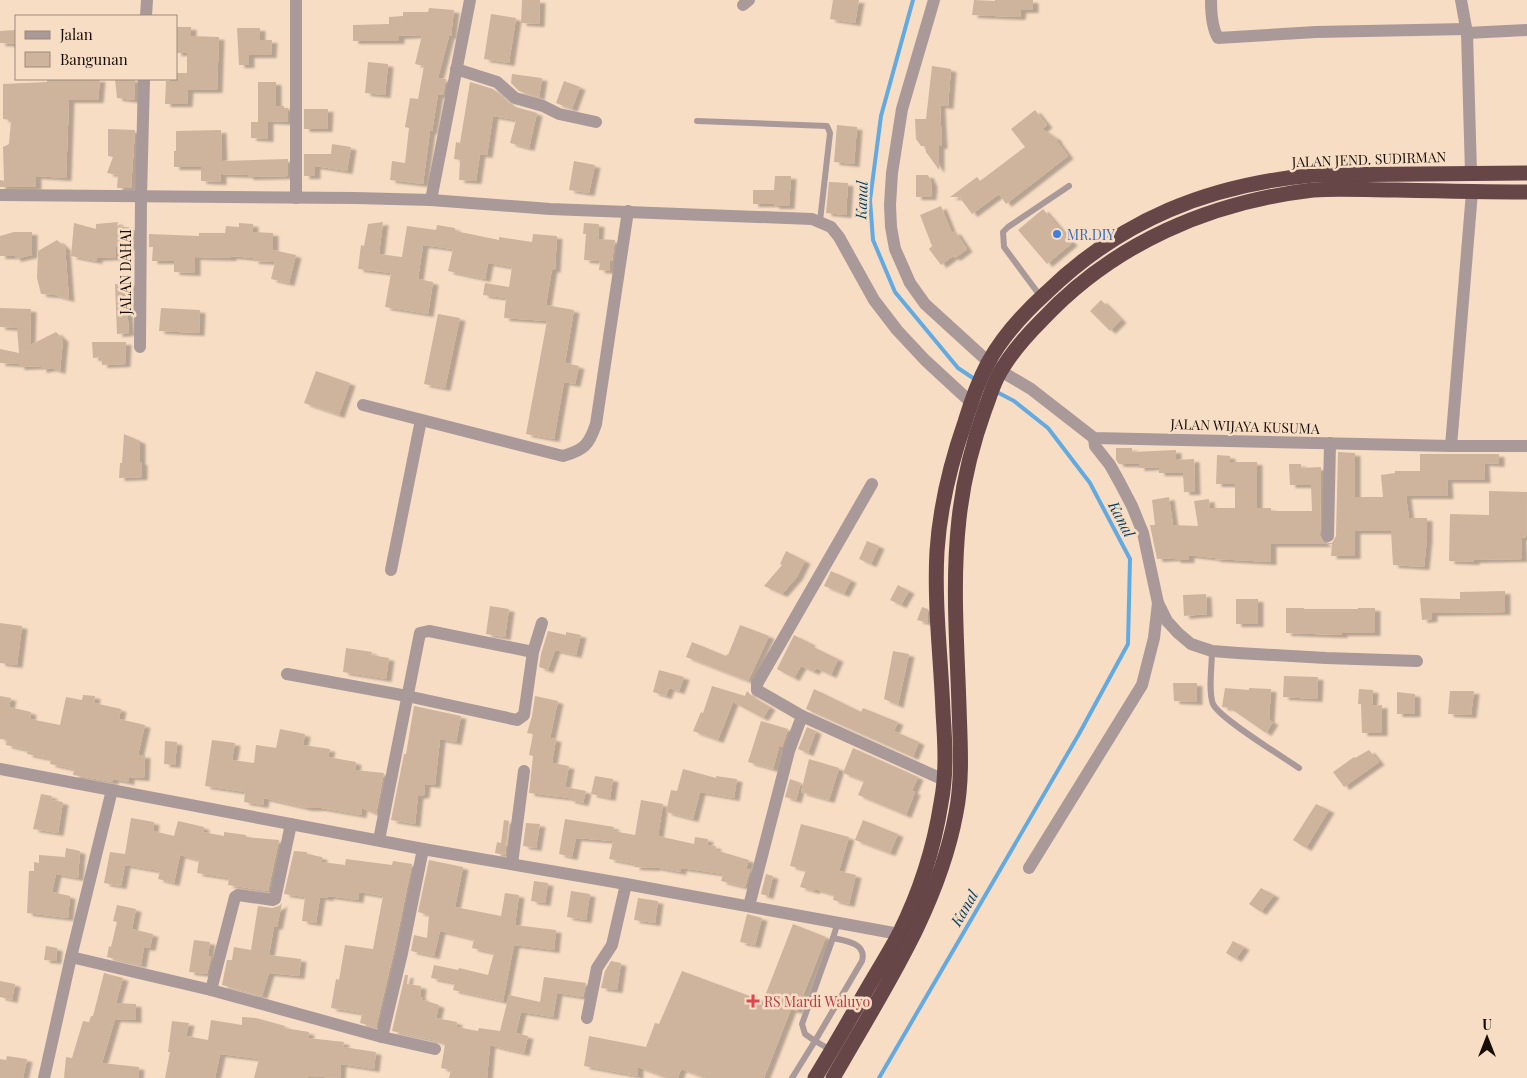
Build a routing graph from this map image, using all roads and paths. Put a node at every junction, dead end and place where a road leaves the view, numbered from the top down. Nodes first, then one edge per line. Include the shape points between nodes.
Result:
1 (147, 0) edge
2 (296, 0) edge
3 (470, 0) edge
4 (934, 0) edge
5 (1211, 0) edge
6 (1461, 0) edge
7 (146, 15) edge
8 (1527, 30) edge
9 (1466, 31) junction
10 (456, 69) junction
11 (144, 80) edge
12 (697, 120) dead end
13 (596, 122) dead end
14 (1471, 173) junction
15 (1527, 173) edge
16 (1069, 186) dead end
17 (1472, 192) junction
18 (1527, 192) edge
19 (0, 195) edge
20 (141, 196) junction
21 (296, 198) junction
22 (431, 200) junction
23 (628, 211) junction
24 (820, 221) junction
25 (1041, 297) junction
26 (140, 347) dead end
27 (992, 371) junction
28 (979, 397) junction
29 (363, 405) dead end
30 (421, 420) junction
31 (1094, 438) junction
32 (1330, 443) junction
33 (1451, 446) junction
34 (1527, 446) edge
35 (872, 484) dead end
36 (1328, 536) dead end
37 (391, 570) dead end
38 (1158, 603) junction
39 (542, 623) dead end
40 (1212, 651) junction
41 (533, 652) junction
42 (1417, 661) dead end
43 (287, 674) dead end
44 (407, 696) junction
45 (802, 716) junction
46 (1299, 768) dead end
47 (0, 769) edge
48 (524, 771) dead end
49 (944, 780) junction
50 (112, 790) junction
51 (291, 824) junction
52 (937, 825) junction
53 (953, 829) junction
54 (379, 840) junction
55 (423, 849) junction
56 (512, 864) junction
57 (1029, 868) dead end
58 (626, 884) junction
59 (749, 906) junction
60 (838, 922) junction
61 (899, 934) junction
62 (833, 938) junction
63 (71, 957) junction
64 (211, 990) junction
65 (587, 1018) dead end
66 (382, 1038) junction
67 (815, 1041) junction
68 (435, 1049) dead end
69 (832, 1051) junction
70 (44, 1078) edge
71 (792, 1078) edge
72 (815, 1078) edge
73 (833, 1078) edge

1 - 7 street
2 - 21 street
3 - 10 street
4 - 27 street via 902,109 892,173 891,227 895,248 910,283 926,304
5 - 9 street via 1218,38 1316,32
6 - 9 street
8 - 9 street
9 - 14 street
10 - 13 street via 496,82 515,98 544,106 558,114
10 - 22 street
11 - 20 street, JALAN DAHAI
12 - 24 lane via 827,126 830,133
14 - 15 highway, JALAN JEND. SUDIRMAN
14 - 25 highway, JALAN JEND. SUDIRMAN via 1313,175 1231,188 1166,211 1116,236 1087,256
16 - 25 lane via 1003,232 1004,247
17 - 18 highway
17 - 27 highway via 1316,190 1261,198 1186,220 1156,234 1078,284
17 - 33 street
19 - 20 street
20 - 21 street
20 - 26 street, JALAN DAHAI
21 - 22 street
22 - 23 street
23 - 24 street via 798,217
23 - 30 street via 596,424 586,445 563,456
24 - 28 street via 839,237 874,300 897,330 925,360
25 - 27 highway, JALAN JEND. SUDIRMAN via 1014,326
27 - 28 highway
27 - 31 street via 1031,388
28 - 49 highway via 946,481 937,553
28 - 53 highway via 984,411 968,466 959,519 955,588 960,781
29 - 30 street
30 - 37 street
31 - 32 street, JALAN WIJAYA KUSUMA
31 - 38 street via 1095,446 1113,471 1143,533
32 - 33 street, JALAN WIJAYA KUSUMA
32 - 36 street
33 - 34 street, JALAN WIJAYA KUSUMA
35 - 45 street via 756,686 756,690
38 - 40 street via 1178,633 1191,644
38 - 57 street via 1154,638 1142,686
39 - 41 street
40 - 42 street
40 - 46 lane via 1212,695 1216,710
41 - 44 street via 422,631
41 - 44 street via 524,715 517,720
43 - 44 street
44 - 54 street
45 - 49 street
45 - 59 street via 789,751
47 - 50 street
48 - 56 street
49 - 52 highway
50 - 51 street
50 - 63 street
51 - 54 street
51 - 64 street via 275,899 235,897
52 - 53 highway
52 - 61 highway via 917,892
53 - 73 highway via 943,867 914,936
54 - 55 street
55 - 56 street
55 - 66 street
56 - 58 street
58 - 59 street
58 - 65 street via 612,945 597,968
59 - 60 street
60 - 61 street
60 - 62 lane
61 - 69 highway
62 - 67 lane via 802,1024 805,1034
62 - 67 lane via 858,945 864,955
63 - 64 street
63 - 70 street
64 - 66 street
66 - 68 street
67 - 69 lane
67 - 71 lane
69 - 72 highway

